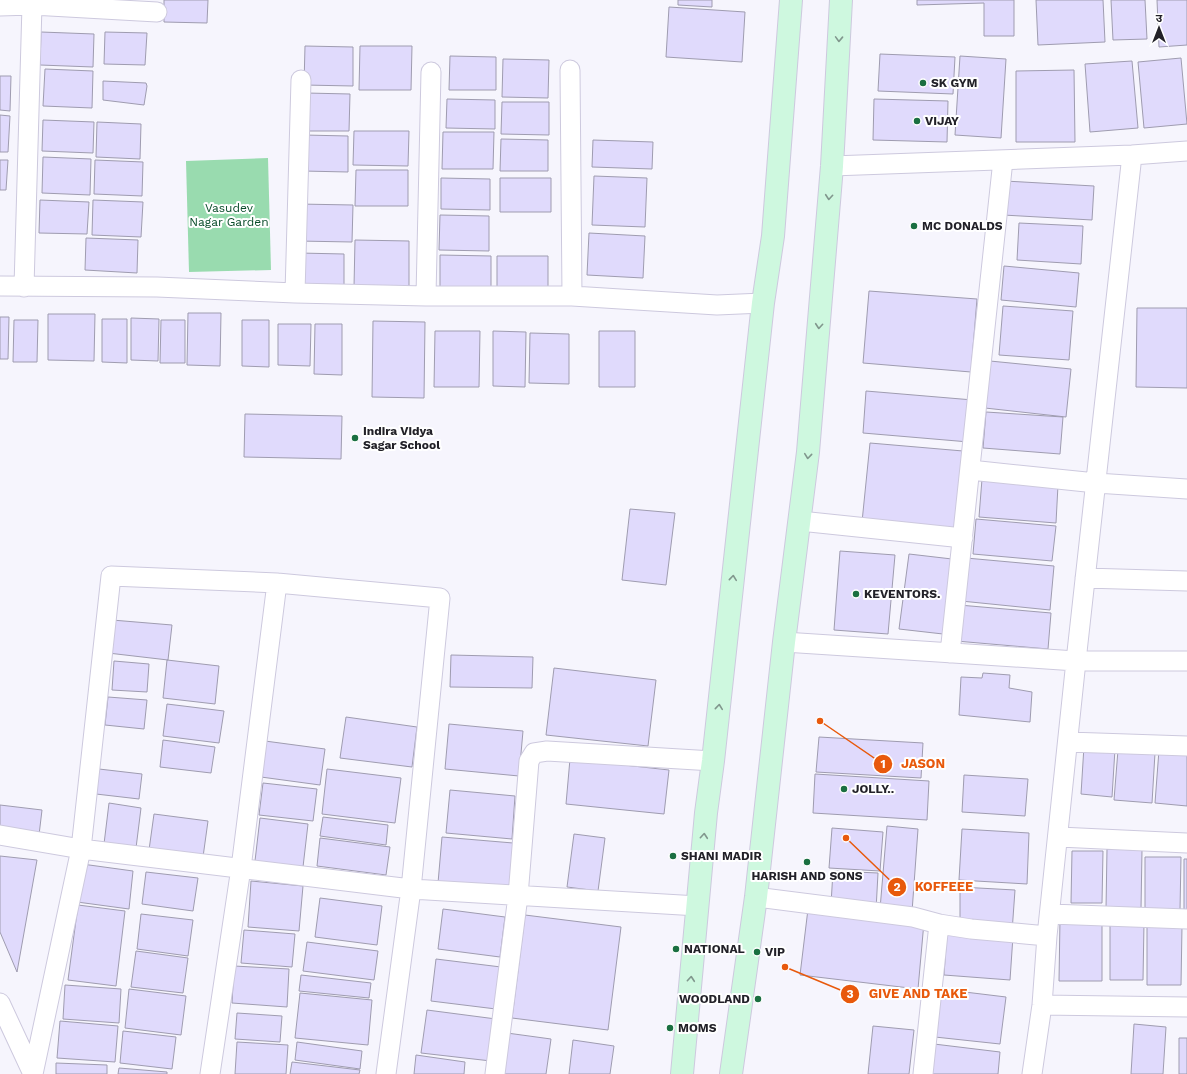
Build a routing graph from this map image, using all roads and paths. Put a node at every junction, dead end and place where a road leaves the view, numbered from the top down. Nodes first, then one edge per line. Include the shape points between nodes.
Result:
1 (791, 0) edge
2 (841, 0) edge
3 (32, 5) junction
4 (0, 6) edge
5 (157, 12) dead end
6 (570, 70) dead end
7 (431, 72) dead end
8 (301, 80) dead end
9 (1187, 151) edge
10 (1132, 155) junction
11 (1003, 160) junction
12 (832, 166) junction
13 (0, 286) edge
14 (24, 287) junction
15 (295, 293) junction
16 (426, 296) junction
17 (572, 296) junction
18 (764, 303) junction
19 (970, 470) junction
20 (1096, 483) junction
21 (1187, 489) edge
22 (800, 521) junction
23 (962, 538) junction
24 (1085, 578) junction
25 (1187, 581) edge
26 (277, 583) junction
27 (784, 642) junction
28 (950, 653) junction
29 (1076, 661) junction
30 (1187, 661) edge
31 (1068, 742) junction
32 (1187, 746) edge
33 (713, 761) junction
34 (0, 835) edge
35 (1059, 838) junction
36 (1187, 843) edge
37 (81, 849) junction
38 (241, 868) junction
39 (411, 889) junction
40 (518, 896) junction
41 (756, 897) junction
42 (698, 906) junction
43 (1050, 914) junction
44 (1187, 919) edge
45 (939, 924) junction
46 (1048, 936) junction
47 (0, 1003) edge
48 (1042, 1006) junction
49 (1187, 1007) edge
50 (33, 1074) edge
51 (210, 1074) edge
52 (386, 1074) edge
53 (495, 1074) edge
54 (682, 1074) edge
55 (731, 1074) edge
56 (923, 1074) edge
57 (1032, 1074) edge

1 - 18 main road via 773,236
2 -> 12 main road
3 - 4 street
3 - 5 street
3 - 14 street
6 - 17 street
7 - 16 street
8 - 15 street
9 - 10 street
10 - 11 street
10 - 20 street
11 - 12 street
11 - 19 street
12 -> 22 main road
13 - 14 street
14 - 15 street via 157,287
15 - 16 street
16 - 17 street
17 - 18 street via 717,305
33 -> 18 main road
19 - 20 street
19 - 23 street
20 - 21 street
20 - 24 street
22 - 23 street
22 - 27 main road
23 - 28 street
24 - 25 street
24 - 29 street
26 - 37 street via 111,576
26 - 38 street
26 - 39 street via 440,598
27 - 28 street
27 - 41 main road
28 - 29 street
29 - 30 street
29 - 31 street
31 - 32 street
31 - 35 street
33 - 40 street via 547,751 534,753 529,761
42 -> 33 main road
34 - 37 street
35 - 36 street
35 - 43 street
37 - 38 street
37 - 50 street
38 - 39 street
38 - 51 street
39 - 40 street
39 - 52 street
40 - 42 street
40 - 53 street
41 - 45 street via 913,917
41 - 55 main road
54 -> 42 main road
43 - 44 street
43 - 46 street
45 - 46 street
45 - 56 street
46 - 48 street
47 - 50 street
48 - 49 street
48 - 57 street

